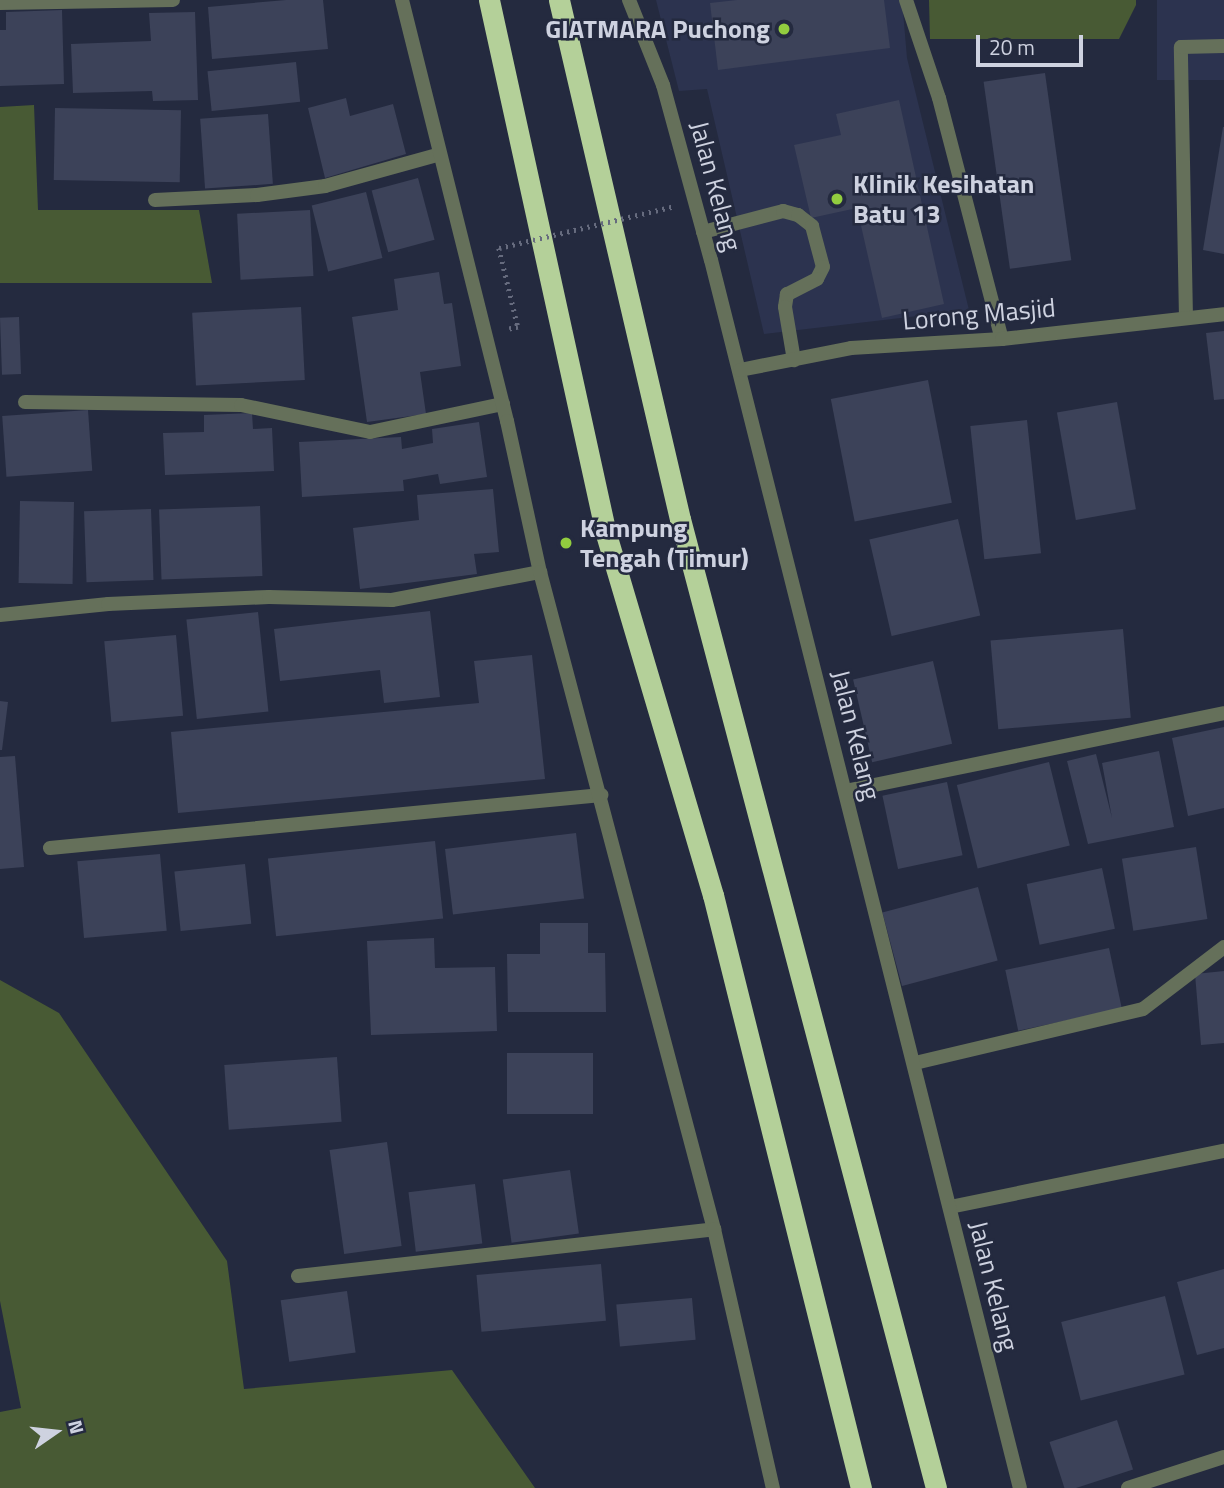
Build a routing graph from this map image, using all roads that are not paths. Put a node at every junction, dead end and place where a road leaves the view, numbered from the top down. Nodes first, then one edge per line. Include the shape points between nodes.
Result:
1 (173, 0) edge
2 (402, 0) edge
3 (489, 0) edge
4 (559, 0) edge
5 (629, 0) edge
6 (906, 0) edge
7 (0, 3) edge
8 (1224, 46) edge
9 (440, 154) junction
10 (155, 200) dead end
11 (703, 232) junction
12 (1224, 314) edge
13 (1186, 318) junction
14 (1002, 339) junction
15 (794, 360) junction
16 (740, 370) junction
17 (25, 402) dead end
18 (503, 404) junction
19 (540, 572) junction
20 (0, 615) edge
21 (1224, 713) edge
22 (845, 791) junction
23 (601, 795) junction
24 (50, 848) dead end
25 (1224, 947) edge
26 (915, 1063) junction
27 (1224, 1152) edge
28 (950, 1207) junction
29 (714, 1229) junction
30 (298, 1276) dead end
31 (1224, 1457) edge
32 (936, 1486) edge
33 (773, 1488) edge
34 (861, 1488) edge
35 (1020, 1488) edge
36 (1128, 1488) edge

1 - 7 street
2 - 9 street
3 - 34 highway via 606,534 713,895
4 - 32 highway via 680,519
5 - 11 street, Jalan Kelang via 663,85
6 - 14 street via 939,98
8 - 13 street via 1181,47
9 - 10 street via 325,186
9 - 18 street
11 - 15 street via 783,211 812,226 823,267 817,279 787,294
11 - 16 street, Jalan Kelang
12 - 13 street, Lorong Masjid
13 - 14 street, Lorong Masjid
14 - 15 street, Lorong Masjid via 851,348
15 - 16 street, Lorong Masjid
16 - 22 street, Jalan Kelang
17 - 18 street via 241,405 370,432
18 - 19 street
19 - 20 street via 392,600 229,599
19 - 23 street
21 - 22 street
22 - 26 street, Jalan Kelang
23 - 24 street
23 - 29 street
25 - 26 street via 1143,1009
26 - 28 street, Jalan Kelang
27 - 28 street
28 - 35 street, Jalan Kelang
29 - 30 street
29 - 33 street
31 - 36 street

